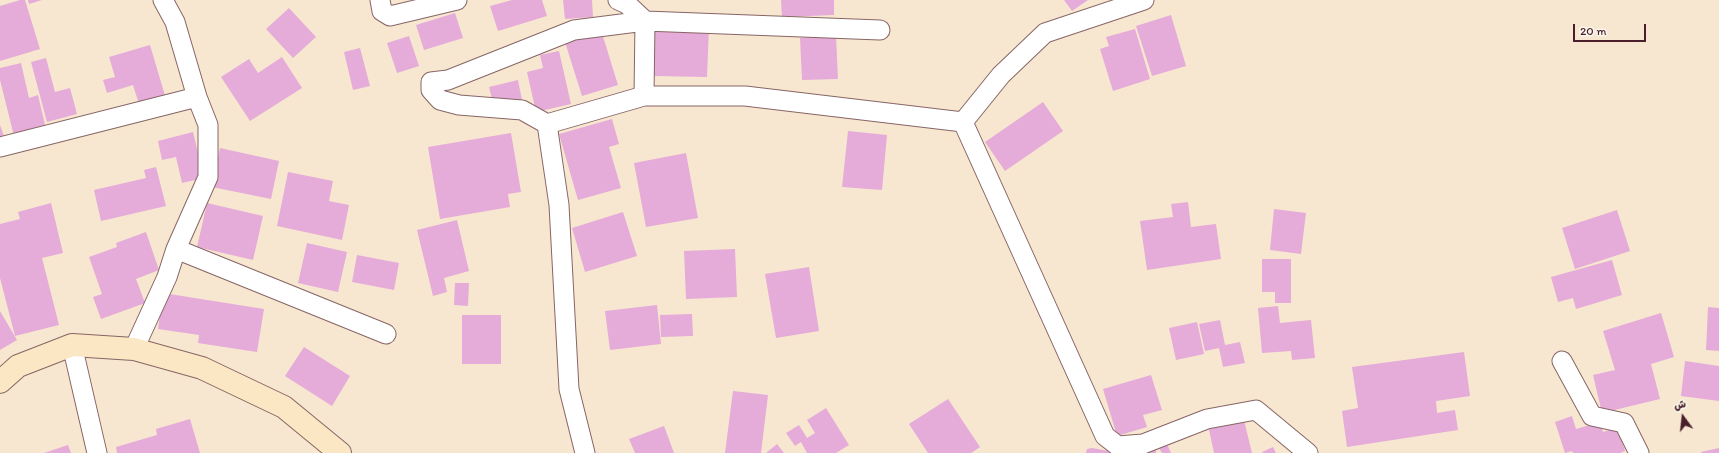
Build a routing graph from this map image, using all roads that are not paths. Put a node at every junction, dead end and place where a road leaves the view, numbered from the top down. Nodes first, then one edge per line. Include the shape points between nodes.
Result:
1 (163, 0) edge
2 (380, 0) edge
3 (457, 0) edge
4 (618, 0) edge
5 (1144, 0) edge
6 (645, 21) junction
7 (880, 30) dead end
8 (644, 96) junction
9 (197, 97) junction
10 (963, 122) junction
11 (547, 124) junction
12 (0, 147) edge
13 (176, 249) junction
14 (386, 334) dead end
15 (72, 345) junction
16 (134, 349) junction
17 (1562, 360) dead end
18 (0, 382) edge
19 (97, 453) edge
20 (340, 453) edge
21 (585, 453) edge
22 (1308, 453) edge
23 (1639, 453) edge

1 - 9 street via 175,22
2 - 3 street via 382,11 390,16
4 - 6 street via 627,4
5 - 10 street via 1045,33 1001,75
6 - 7 street
6 - 8 street
6 - 11 street via 574,30 448,80 432,82 431,90 440,100 459,105 522,110
8 - 10 street via 745,96
8 - 11 street
9 - 12 street
9 - 13 street via 208,125 208,177
10 - 22 street via 1105,436 1118,446 1143,444 1206,419 1256,410
11 - 21 street via 559,205 569,389
13 - 14 street
13 - 16 street via 167,277
15 - 16 main road
15 - 18 main road via 18,366
15 - 19 street
16 - 20 main road via 202,368 284,407
17 - 23 street via 1592,416 1624,423

